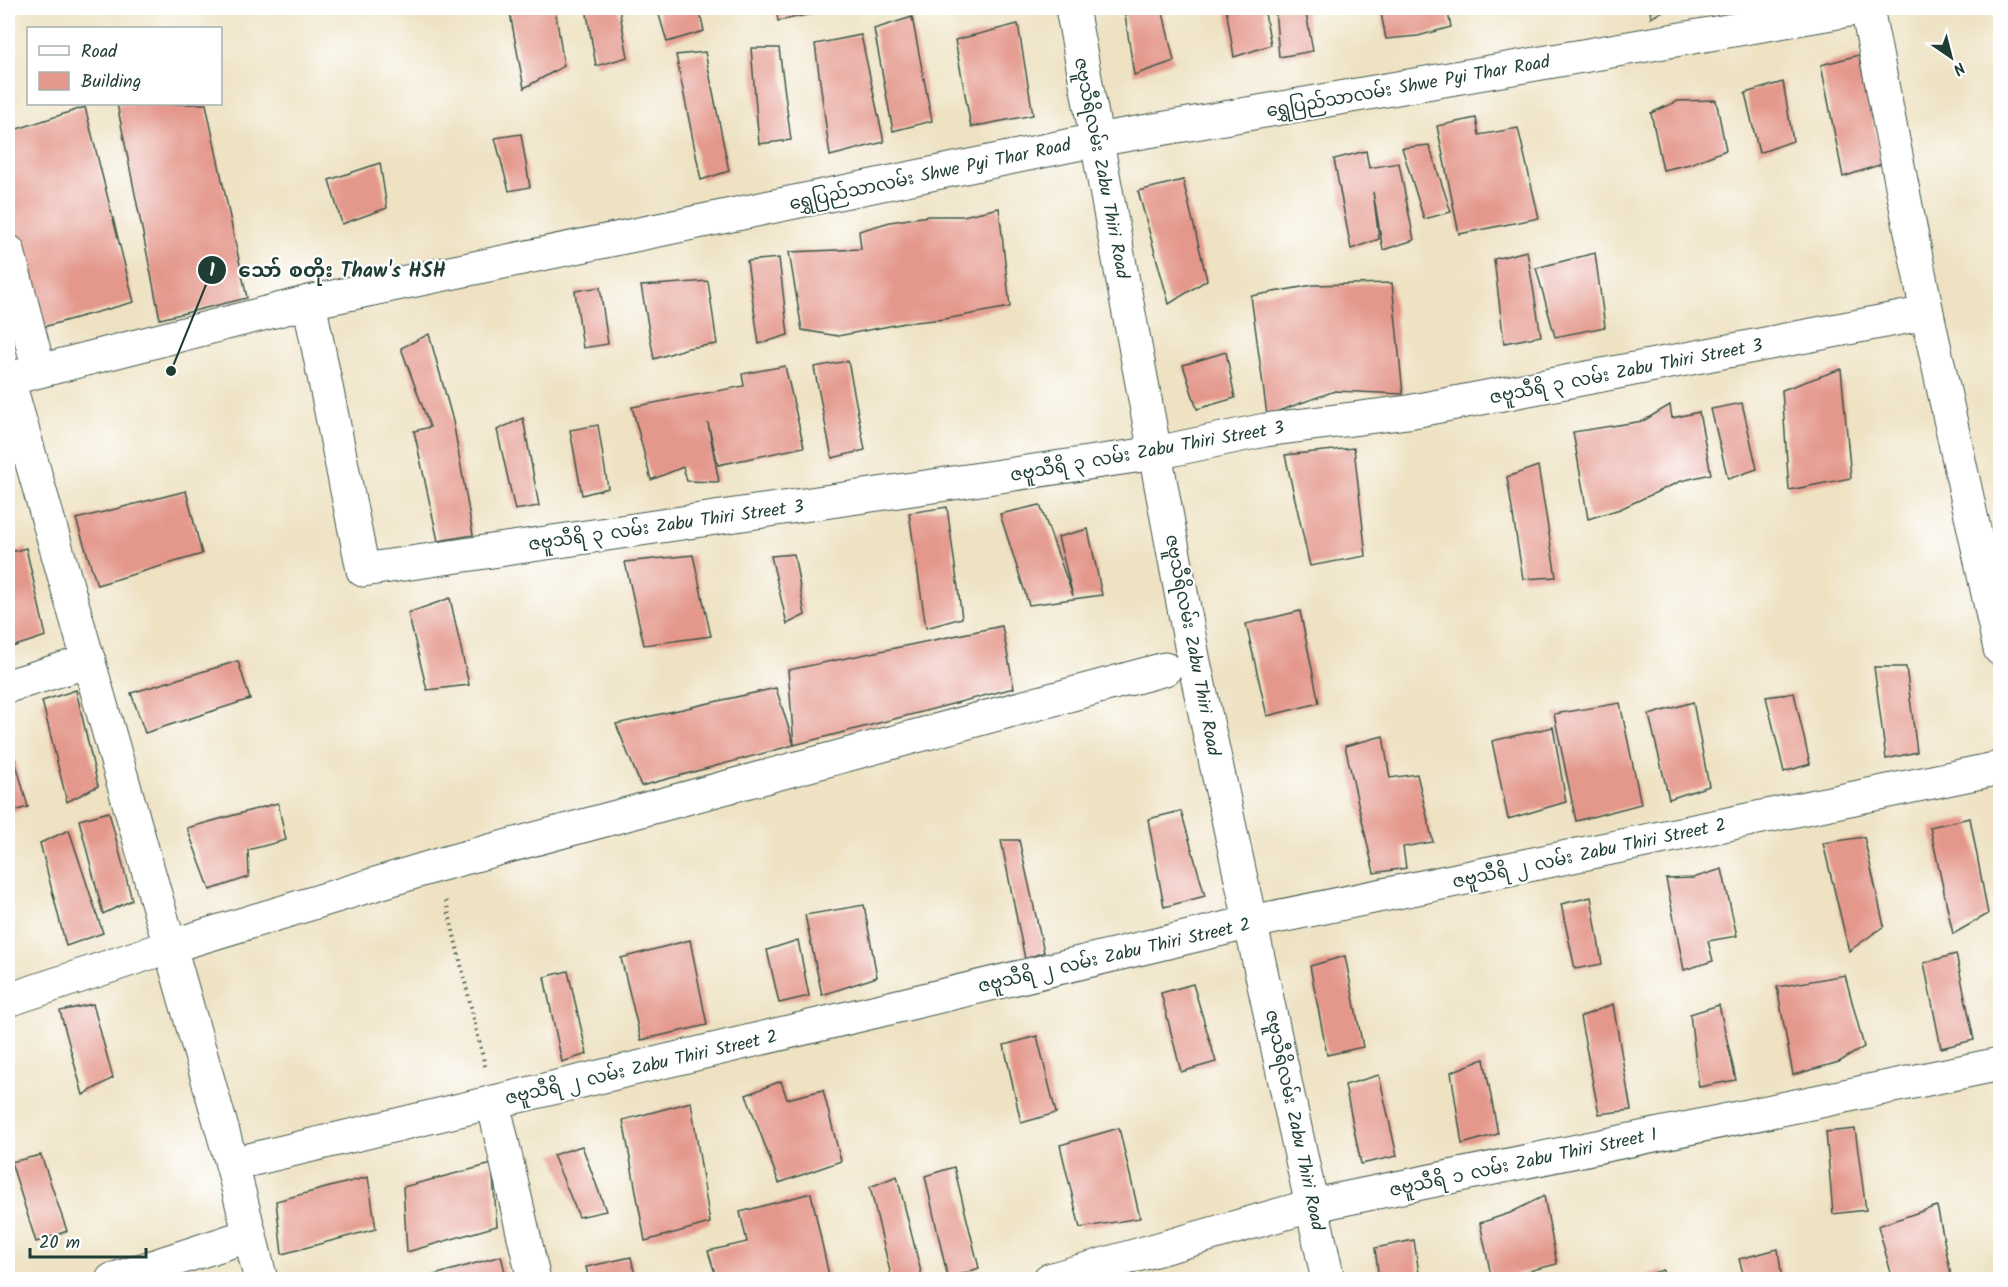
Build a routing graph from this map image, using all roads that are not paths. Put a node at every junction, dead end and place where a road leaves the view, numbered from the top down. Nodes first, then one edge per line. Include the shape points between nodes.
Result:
1 (1072, 8) edge
2 (1861, 8) edge
3 (1867, 8) edge
4 (1096, 140) junction
5 (8, 251) edge
6 (309, 302) junction
7 (1928, 314) junction
8 (39, 370) junction
9 (8, 379) edge
10 (1155, 453) junction
11 (2001, 649) edge
12 (89, 661) junction
13 (1165, 669) dead end
14 (8, 686) edge
15 (2001, 768) edge
16 (1252, 922) junction
17 (171, 946) junction
18 (8, 1000) edge
19 (2001, 1064) edge
20 (493, 1102) junction
21 (232, 1164) junction
22 (1314, 1205) junction
23 (250, 1235) junction
24 (112, 1280) edge
25 (261, 1280) edge
26 (534, 1280) edge
27 (1049, 1280) edge
28 (1328, 1280) edge

1 - 4 street, ဇဗူသီရိလမ်း Zabu Thiri Road
2 - 4 street, ရွှေပြည်သာလမ်း Shwe Pyi Thar Road
3 - 7 street
4 - 6 street, ရွှေပြည်သာလမ်း Shwe Pyi Thar Road
4 - 10 street, ဇဗူသီရိလမ်း Zabu Thiri Road
5 - 8 street
6 - 8 street, ရွှေပြည်သာလမ်း Shwe Pyi Thar Road
6 - 10 street, ဇဗူသီရိ ၃ လမ်း Zabu Thiri Street 3 via 363,570
7 - 10 street, ဇဗူသီရိ ၃ လမ်း Zabu Thiri Street 3 via 1408,412 1265,430
7 - 11 street
8 - 9 street, ရွှေပြည်သာလမ်း Shwe Pyi Thar Road
9 - 12 street
10 - 16 street, ဇဗူသီရိလမ်း Zabu Thiri Road via 1194,662
12 - 14 street
12 - 17 street
13 - 17 street via 438,865
15 - 16 street, ဇဗူသီရိ ၂ လမ်း Zabu Thiri Street 2
16 - 20 street, ဇဗူသီရိ ၂ လမ်း Zabu Thiri Street 2
16 - 22 street, ဇဗူသီရိလမ်း Zabu Thiri Road
17 - 18 street
17 - 21 street
19 - 22 street, ဇဗူသီရိ ၁ လမ်း Zabu Thiri Street 1
20 - 21 street, ဇဗူသီရိ ၂ လမ်း Zabu Thiri Street 2
20 - 26 street
21 - 23 street
22 - 27 street, ဇဗူသီရိ ၁ လမ်း Zabu Thiri Street 1
22 - 28 street, ဇဗူသီရိလမ်း Zabu Thiri Road
23 - 24 street
23 - 25 street

